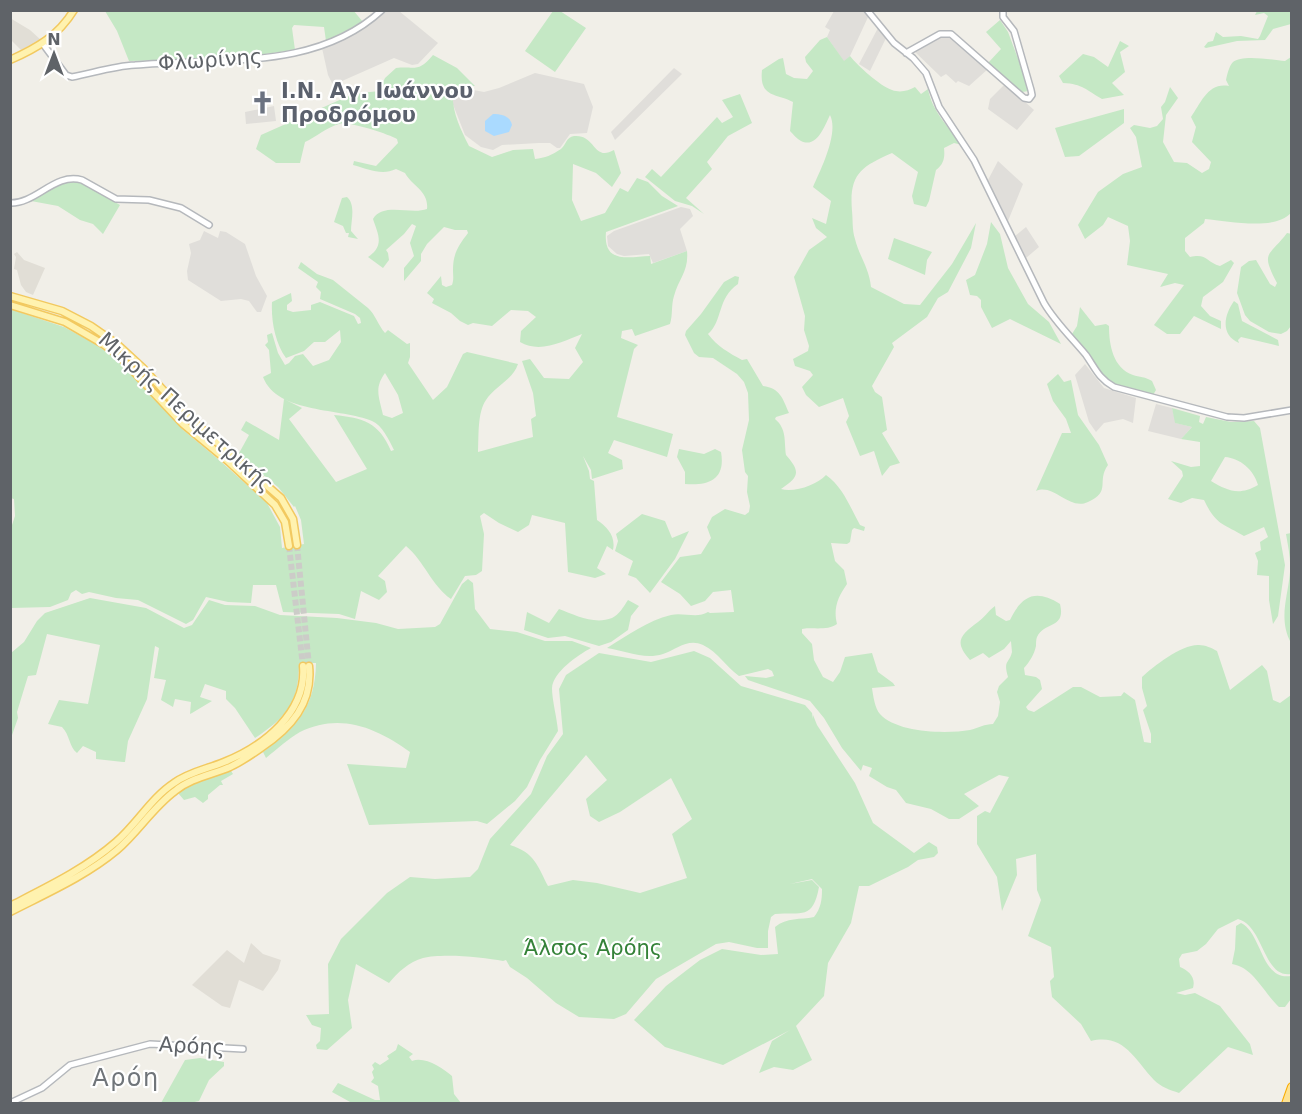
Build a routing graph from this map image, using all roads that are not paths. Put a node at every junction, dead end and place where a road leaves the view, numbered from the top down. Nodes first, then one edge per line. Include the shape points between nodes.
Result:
1 (74, 10) edge
2 (382, 10) edge
3 (867, 10) edge
4 (1003, 10) edge
5 (43, 44) junction
6 (906, 53) junction
7 (10, 60) edge
8 (10, 203) edge
9 (208, 225) dead end
10 (10, 296) edge
11 (10, 305) edge
12 (1292, 410) edge
13 (297, 545) tunnel mouth
14 (289, 546) tunnel mouth
15 (10, 906) edge
16 (10, 912) edge
17 (243, 1049) dead end
18 (1292, 1087) edge
19 (10, 1103) edge
20 (1286, 1104) edge

1 - 5 main road
2 - 5 street, Φλωρίνης via 320,47 233,61 133,65 72,77 66,75
3 - 6 street
4 - 6 street via 1003,17 1015,33 1031,90 1029,99 951,34 940,34
5 - 7 main road
6 - 12 street via 926,73 939,107 974,160 1051,315 1101,378 1114,387 1227,417
8 - 9 street via 20,203 52,185 75,178 116,199 149,200 181,208
10 - 13 main road, Μικρής Περιμετρικής via 62,311 117,344 188,417 279,496 293,519
11 - 14 main road, Μικρής Περιμετρικής via 65,322 116,354 183,424 272,502 285,522
15 - 16 main road via 101,855 173,783 233,758 276,728 298,700 306,666 310,684 305,701 296,718 278,736 237,763 183,785 103,861
17 - 19 street, Αρόης via 150,1044 69,1066 42,1088
18 - 20 highway

